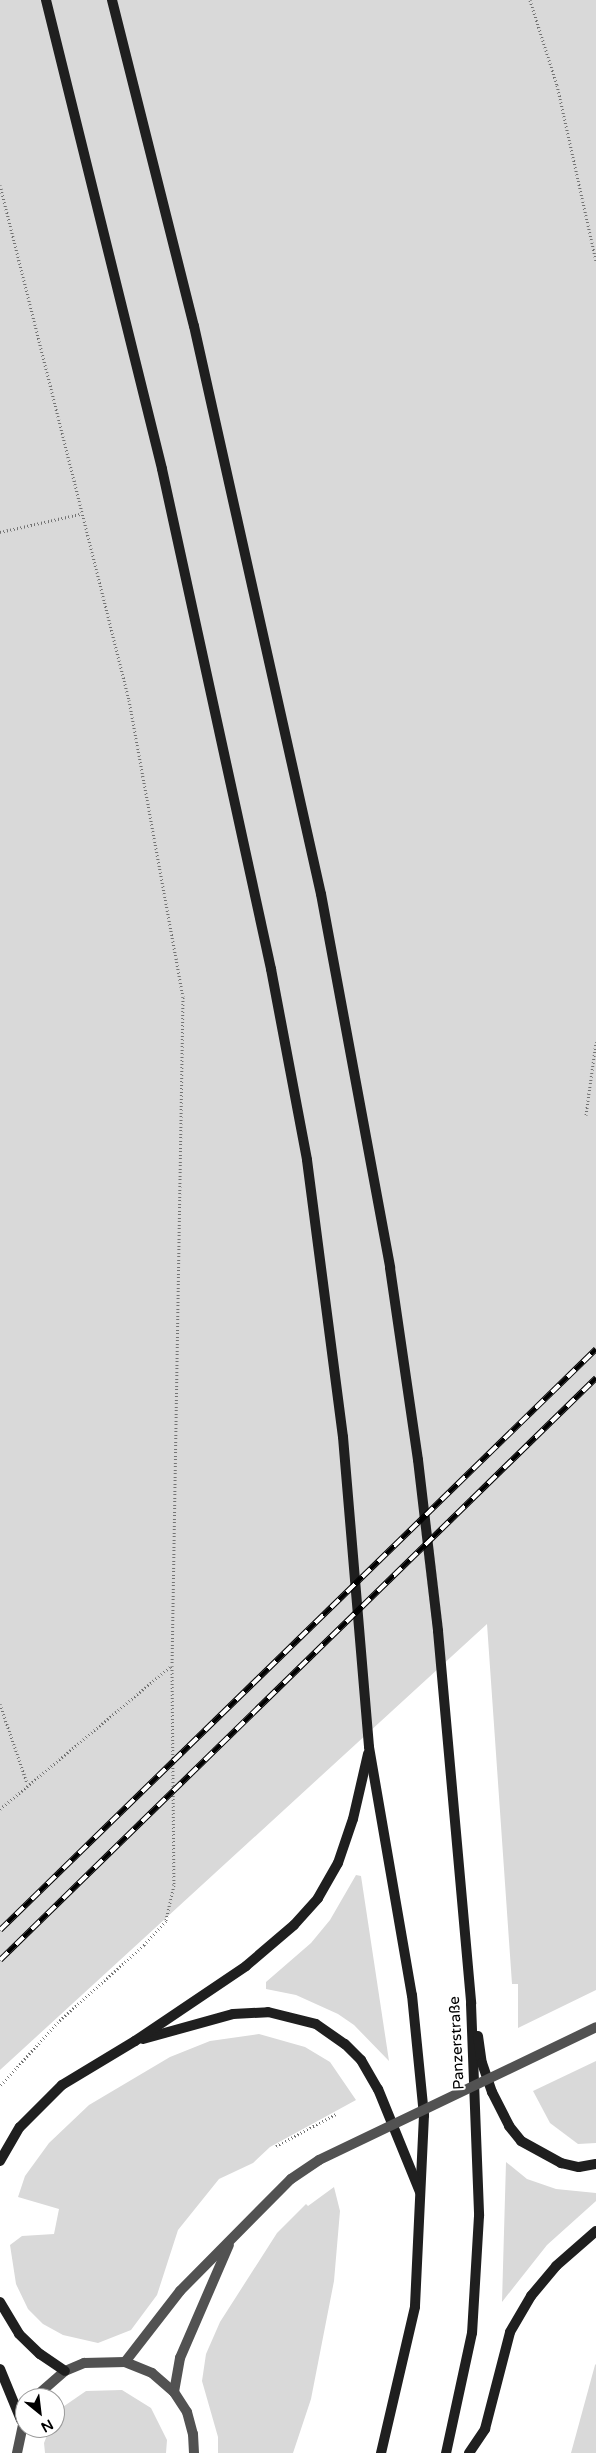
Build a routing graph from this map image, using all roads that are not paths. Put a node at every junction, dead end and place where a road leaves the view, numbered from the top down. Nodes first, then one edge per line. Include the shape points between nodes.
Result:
1 (46, 0) edge
2 (112, 0) edge
3 (369, 1748) junction
4 (471, 2004) junction
5 (596, 2027) edge
6 (135, 2041) junction
7 (0, 2161) edge
8 (596, 2164) edge
9 (422, 2196) junction
10 (596, 2231) edge
11 (231, 2239) junction
12 (0, 2302) edge
13 (125, 2362) junction
14 (0, 2369) edge
15 (65, 2371) junction
16 (45, 2388) edge
17 (174, 2392) junction
18 (15, 2400) edge
19 (20, 2438) edge
20 (18, 2453) edge
21 (194, 2453) edge
22 (381, 2453) edge
23 (446, 2453) edge
24 (469, 2453) edge

1 - 3 main road via 162,469 243,836 303,1141 343,1437
2 - 4 main road, Panzerstraße via 194,326 321,894 390,1268 418,1460 438,1631
3 - 6 main road via 353,1819 338,1863 318,1898 294,1925 246,1966
3 - 9 main road via 412,1995 424,2115
4 - 8 main road via 482,2063 509,2126 521,2141 562,2164 579,2167
4 - 23 main road, Panzerstraße via 479,2216 476,2279 472,2333
5 - 11 street, bridge via 327,2156 291,2179
6 - 7 main road via 85,2068 48,2096 20,2127
6 - 9 main road via 233,2014 268,2012 316,2024 361,2060 378,2089
9 - 22 main road via 415,2307
10 - 24 main road via 556,2266 531,2296 510,2332 485,2429
11 - 13 street via 180,2291
11 - 17 street via 180,2358
12 - 15 main road via 19,2334
13 - 15 street via 84,2363
13 - 17 street via 152,2373
14 - 18 main road
15 - 16 street
17 - 21 street via 187,2412 194,2434
19 - 20 street

